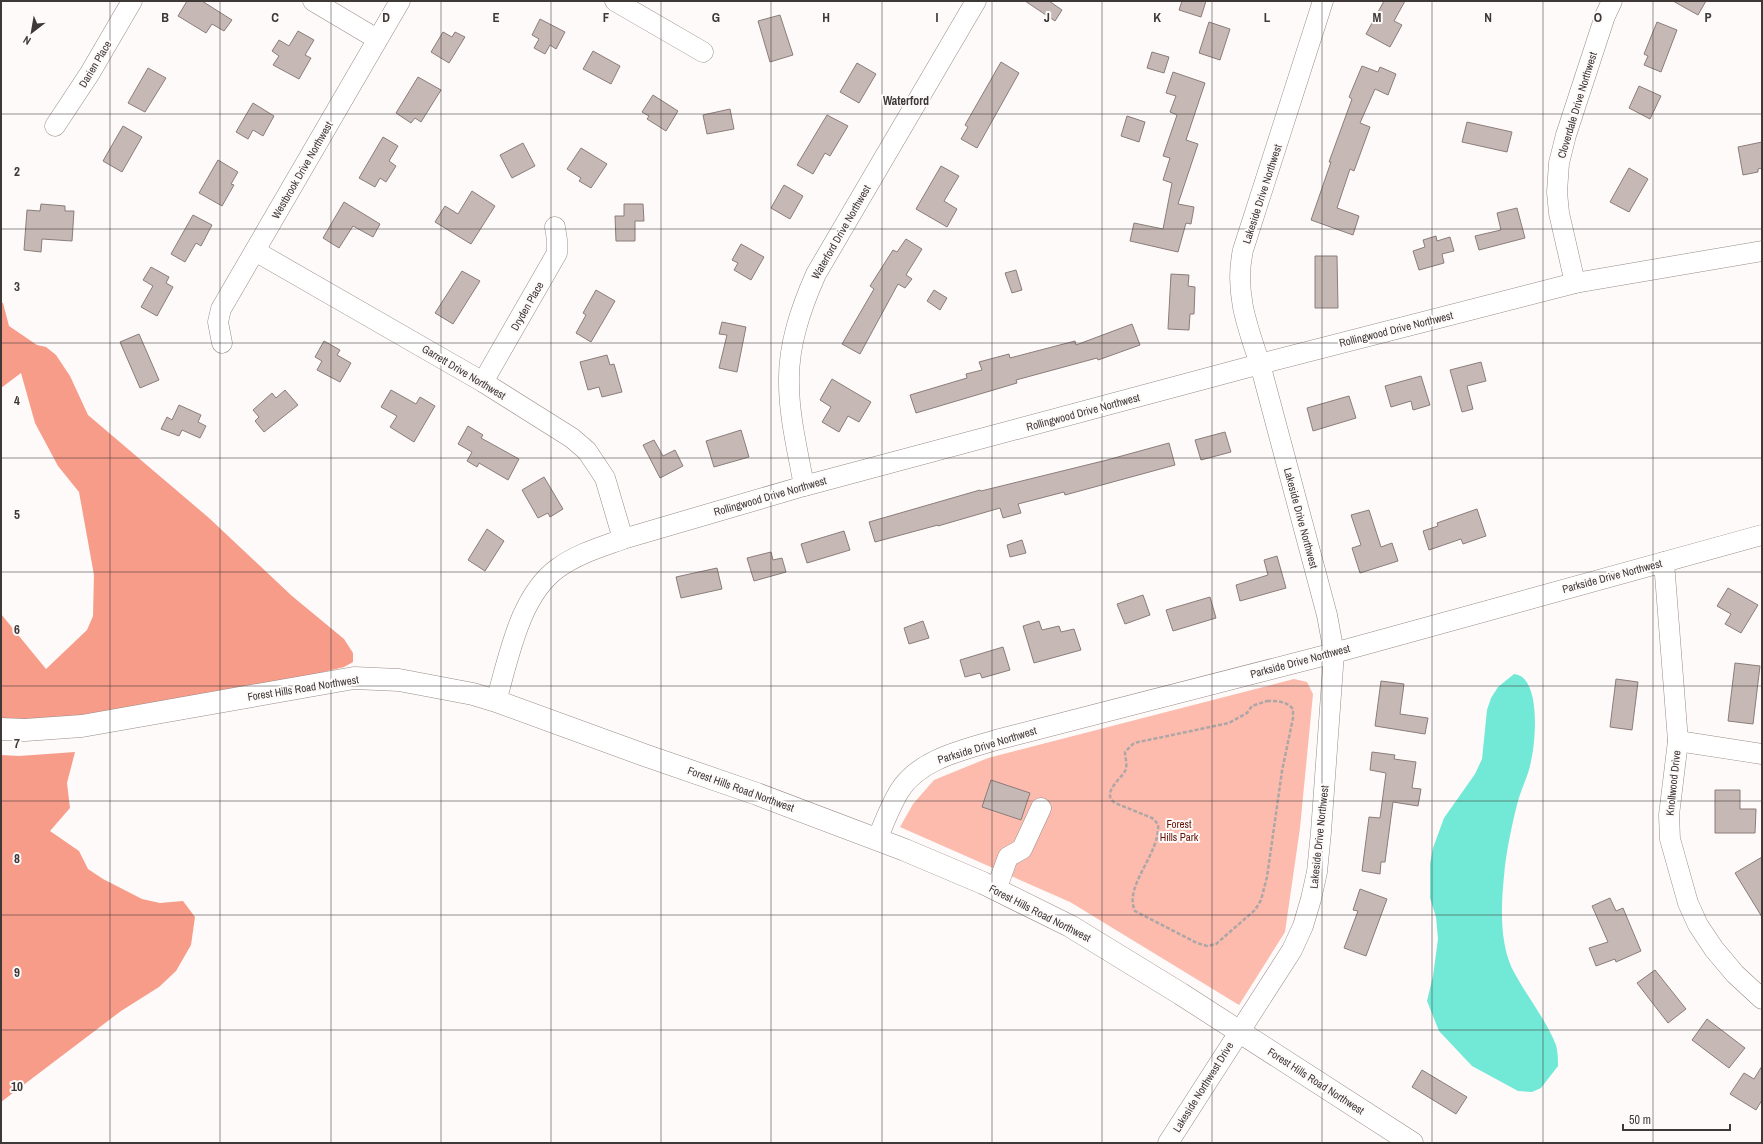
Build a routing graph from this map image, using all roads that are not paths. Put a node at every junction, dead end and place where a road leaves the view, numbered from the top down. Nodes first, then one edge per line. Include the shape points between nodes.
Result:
1 (132, 1) edge
2 (313, 1) edge
3 (400, 1) edge
4 (615, 1) edge
5 (976, 1) edge
6 (1323, 1) edge
7 (1612, 1) edge
8 (377, 40) junction
9 (703, 52) dead end
10 (55, 126) dead end
11 (555, 227) dead end
12 (255, 251) junction
13 (1762, 251) edge
14 (1575, 283) junction
15 (222, 343) dead end
16 (1260, 364) junction
17 (483, 382) junction
18 (804, 486) junction
19 (1762, 535) edge
20 (622, 539) junction
21 (1664, 562) junction
22 (1334, 652) junction
23 (496, 702) junction
24 (1, 729) edge
25 (1678, 741) junction
26 (1762, 754) edge
27 (1041, 808) dead end
28 (877, 840) junction
29 (996, 890) junction
30 (1762, 999) edge
31 (1239, 1031) junction
32 (1168, 1143) edge
33 (1412, 1143) edge

1 - 10 street, Darien Place via 90,73
2 - 8 street
3 - 8 street, Westbrook Drive Northwest
4 - 9 street
5 - 18 street, Waterford Drive Northwest via 816,274 800,312 788,383
6 - 16 street, Lakeside Drive Northwest via 1239,269 1239,286 1248,330
7 - 14 street, Cloverdale Drive Northwest via 1602,24 1559,163 1559,213
8 - 12 street, Westbrook Drive Northwest
11 - 17 street, Dryden Place via 557,253
12 - 15 street, Westbrook Drive Northwest via 221,309 218,322
12 - 17 street, Garrett Drive Northwest
13 - 14 street, Rollingwood Drive Northwest
14 - 16 street, Rollingwood Drive Northwest
16 - 18 street, Rollingwood Drive Northwest
16 - 22 street, Lakeside Drive Northwest via 1327,615
17 - 20 street, Garrett Drive Northwest via 572,438 587,451 605,478
18 - 20 street, Rollingwood Drive Northwest
19 - 21 street, Parkside Drive Northwest
20 - 23 street, Rollingwood Drive Northwest via 594,549 559,567 537,588 518,627
21 - 22 street, Parkside Drive Northwest
21 - 25 street, Knollwood Drive
22 - 28 street, Parkside Drive Northwest via 996,740 940,758 907,781 889,811
22 - 31 street, Lakeside Drive Northwest via 1321,832 1311,899 1292,950
23 - 24 main road, Forest Hills Road Northwest via 473,694 400,680 354,678 82,726
23 - 28 main road, Forest Hills Road Northwest via 757,794
25 - 26 street
25 - 30 street, Knollwood Drive via 1669,815 1670,839 1688,903 1698,925 1714,949 1735,974
27 - 29 street via 1022,849 1008,857
28 - 29 main road, Forest Hills Road Northwest
29 - 31 main road, Forest Hills Road Northwest via 1070,926
31 - 32 street, Lakeside Northwest Drive
31 - 33 main road, Forest Hills Road Northwest

